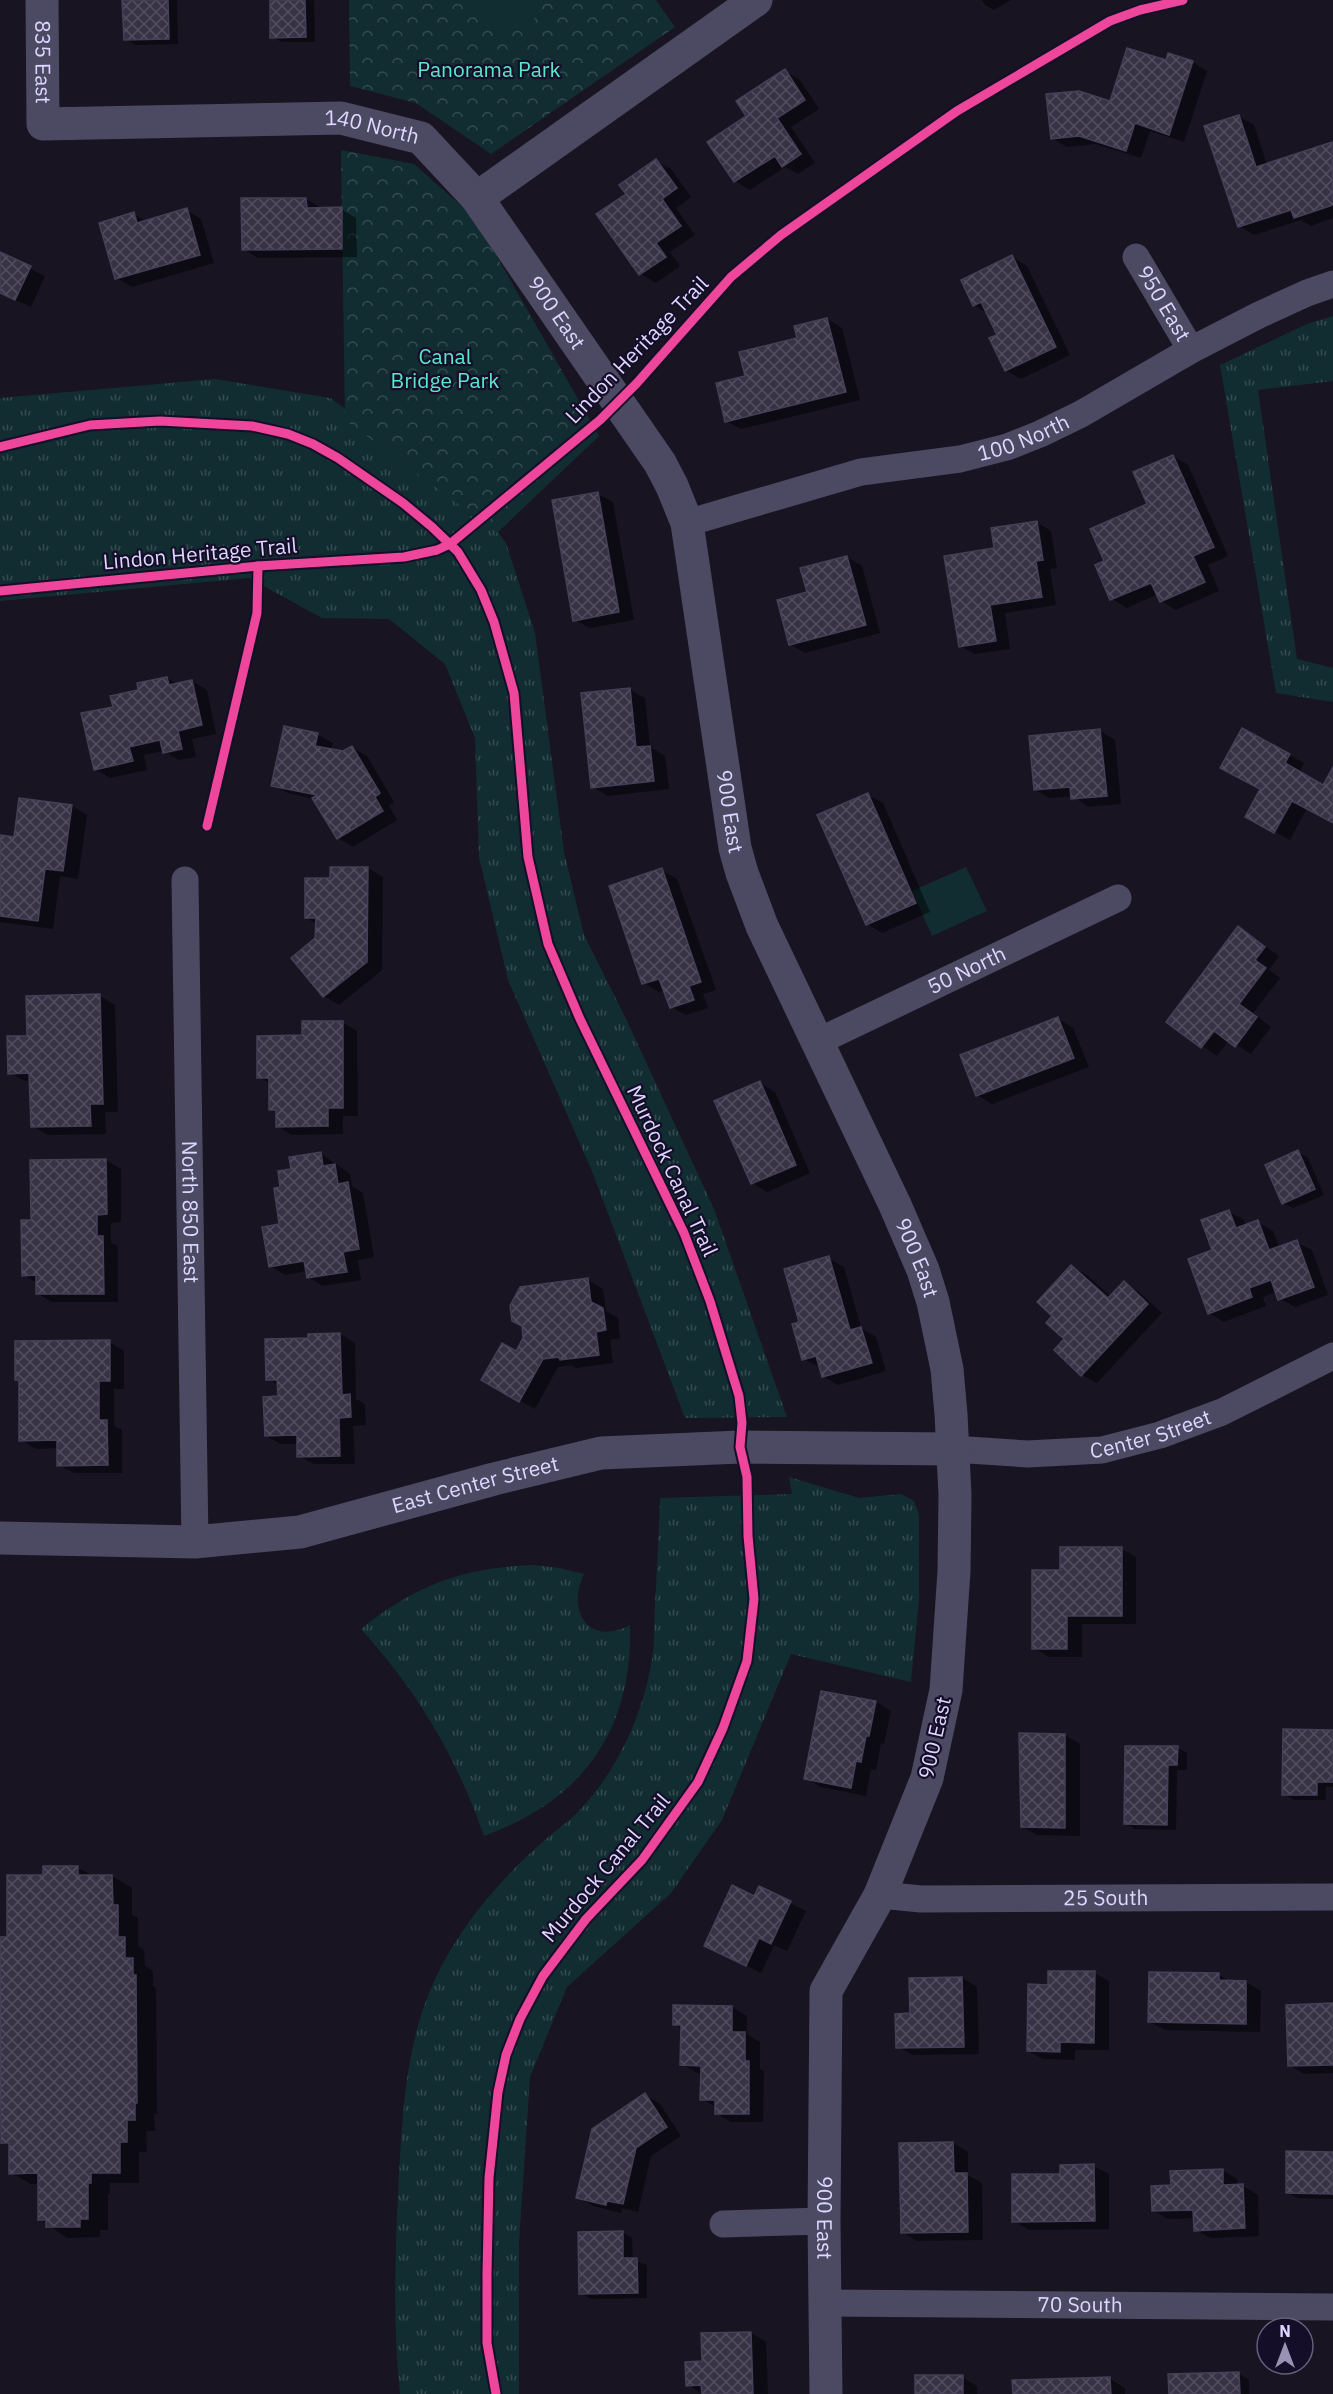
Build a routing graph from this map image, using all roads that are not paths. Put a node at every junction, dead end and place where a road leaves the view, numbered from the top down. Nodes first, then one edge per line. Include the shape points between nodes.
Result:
1 (42, 0) edge
2 (756, 0) edge
3 (43, 124) joint
4 (477, 198) junction
5 (1136, 257) dead end
6 (1333, 284) edge
7 (1191, 350) junction
8 (687, 523) junction
9 (185, 880) dead end
10 (1118, 898) dead end
11 (817, 1042) junction
12 (1333, 1356) edge
13 (953, 1449) junction
14 (0, 1538) edge
15 (195, 1542) junction
16 (880, 1895) junction
17 (1333, 1897) edge
18 (824, 2221) junction
19 (723, 2224) dead end
20 (826, 2302) junction
21 (1333, 2307) edge
22 (826, 2394) edge

1 - 3 street, 835 East
2 - 4 street
3 - 4 street, 140 North via 341,118 421,138
4 - 8 street, 900 East via 660,463
5 - 7 street, 950 East
6 - 7 street, 100 North via 1268,310
7 - 8 street, 100 North via 1081,414 1007,447 960,459 861,472
8 - 11 street, 900 East via 735,848 762,926
9 - 15 street, North 850 East
10 - 11 street, 50 North
11 - 13 street, 900 East via 923,1270 946,1369
12 - 13 street, Center Street via 1222,1412 1160,1435 1102,1450 1028,1454
13 - 15 street, East Center Street via 740,1447 601,1453 300,1532
13 - 16 street, 900 East via 954,1571 946,1690 927,1778
14 - 15 street, East Center Street
16 - 17 street, 25 South via 921,1899
16 - 18 street, 900 East via 826,1991
18 - 19 street
18 - 20 street, 900 East
20 - 21 street, 70 South
20 - 22 street, 900 East

